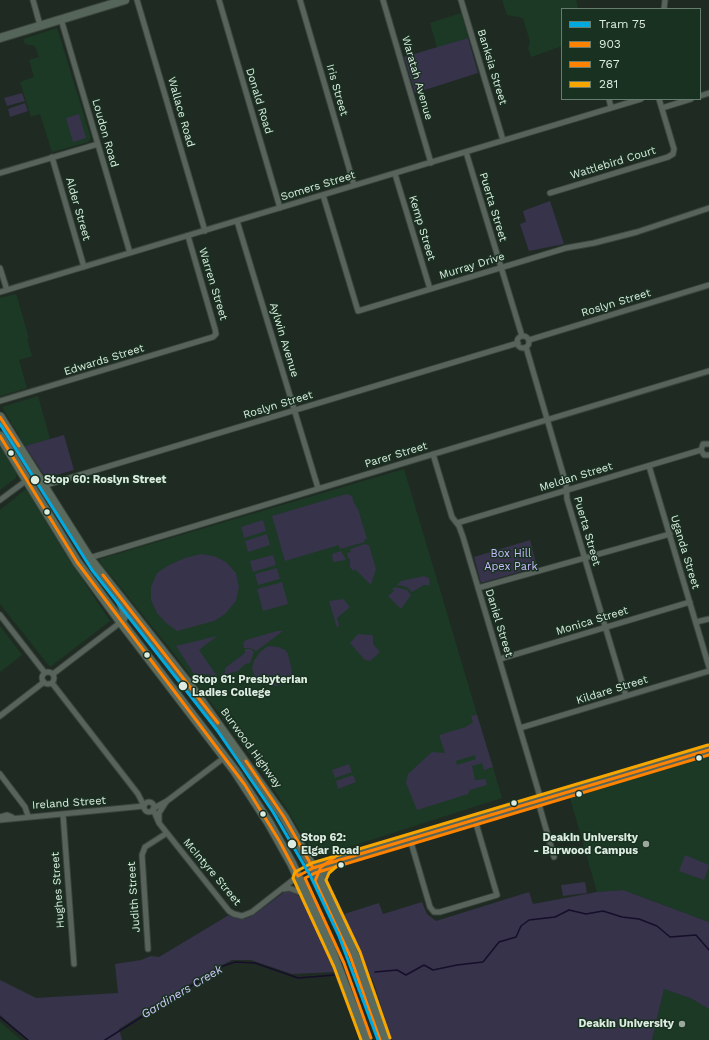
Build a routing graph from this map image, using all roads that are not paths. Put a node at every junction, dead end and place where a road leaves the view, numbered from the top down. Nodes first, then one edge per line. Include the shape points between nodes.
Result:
1 (33, 0) edge
2 (122, 0) edge
3 (138, 0) edge
4 (219, 0) edge
5 (300, 0) edge
6 (383, 0) edge
7 (461, 0) edge
8 (61, 19) junction
9 (40, 25) junction
10 (0, 38) edge
11 (609, 100) edge
12 (638, 100) edge
13 (659, 100) edge
14 (688, 100) edge
15 (612, 108) junction
16 (662, 108) junction
17 (503, 140) junction
18 (98, 144) junction
19 (466, 152) junction
20 (52, 157) junction
21 (431, 163) junction
22 (0, 172) edge
23 (395, 174) junction
24 (354, 186) junction
25 (550, 193) dead end
26 (323, 195) junction
27 (280, 208) junction
28 (709, 208) edge
29 (237, 221) junction
30 (205, 230) junction
31 (188, 236) junction
32 (130, 253) junction
33 (84, 266) junction
34 (501, 267) junction
35 (0, 268) edge
36 (709, 286) edge
37 (430, 289) junction
38 (7, 290) junction
39 (0, 292) edge
40 (522, 336) junction
41 (213, 337) joint
42 (529, 340) junction
43 (518, 343) junction
44 (526, 347) junction
45 (709, 371) edge
46 (0, 401) edge
47 (295, 410) junction
48 (0, 417) edge
49 (547, 420) junction
50 (0, 436) edge
51 (709, 444) edge
52 (701, 450) junction
53 (433, 454) junction
54 (709, 455) edge
55 (649, 466) junction
56 (27, 480) junction
57 (43, 486) junction
58 (318, 488) junction
59 (566, 490) junction
60 (0, 500) edge
61 (457, 524) junction
62 (670, 534) junction
63 (89, 558) junction
64 (585, 558) junction
65 (77, 562) junction
66 (478, 588) junction
67 (117, 592) junction
68 (690, 602) junction
69 (0, 615) edge
70 (709, 618) edge
71 (121, 622) junction
72 (696, 622) junction
73 (606, 628) junction
74 (500, 659) junction
75 (709, 667) edge
76 (709, 671) edge
77 (44, 673) junction
78 (53, 674) junction
79 (44, 682) junction
80 (52, 683) junction
81 (626, 696) junction
82 (0, 716) edge
83 (520, 728) junction
84 (709, 750) edge
85 (225, 758) junction
86 (0, 774) edge
87 (138, 794) junction
88 (539, 800) junction
89 (167, 801) junction
90 (134, 807) junction
91 (149, 807) junction
92 (126, 809) junction
93 (63, 814) junction
94 (28, 816) junction
95 (0, 818) edge
96 (475, 820) junction
97 (158, 821) junction
98 (167, 833) junction
99 (410, 839) junction
100 (554, 857) dead end
101 (334, 862) junction
102 (313, 868) junction
103 (298, 876) junction
104 (320, 880) junction
105 (283, 889) junction
106 (307, 895) junction
107 (148, 949) dead end
108 (74, 964) dead end
109 (366, 1040) edge
110 (385, 1040) edge

1 - 9 street
2 - 8 main road
3 - 30 street, Wallace Road
4 - 27 street, Donald Road
5 - 24 street, Iris Street
6 - 21 street, Waratah Avenue
7 - 17 street, Banksia Street
8 - 9 main road
8 - 18 street, Loudon Road
9 - 10 main road
11 - 15 street
12 - 15 street, Somers Street
13 - 16 street, Wattlebird Court
14 - 16 street
15 - 17 street, Somers Street
16 - 25 street, Wattlebird Court via 674,150 668,158
17 - 19 street, Somers Street
18 - 20 street
18 - 32 street, Loudon Road
19 - 21 street, Somers Street
19 - 34 street, Puerta Street
20 - 22 street
20 - 33 street, Alder Street
21 - 23 street, Somers Street
23 - 24 street, Somers Street
23 - 37 street, Kemp Street
24 - 26 street, Somers Street
26 - 27 street, Somers Street
26 - 37 street, Murray Drive via 358,311
27 - 29 street, Somers Street
28 - 34 street, Murray Drive via 637,232 566,248
29 - 30 street, Somers Street
29 - 47 street, Aylwin Avenue
30 - 31 street, Somers Street
31 - 32 street, Somers Street
31 - 41 street, Warren Street via 215,329 216,334
32 - 33 street, Somers Street
33 - 38 street, Somers Street
34 - 37 street, Murray Drive
34 - 40 street, Puerta Street
35 - 38 street
36 - 42 street, Roslyn Street
38 - 39 street, Somers Street
40 - 42 street
40 - 43 street
41 - 46 street, Edwards Street
42 - 44 street
43 - 44 street via 520,347
43 - 47 street, Roslyn Street
44 - 49 street, Puerta Street
45 - 49 street, Parer Street
47 - 57 street, Roslyn Street
47 - 58 street, Aylwin Avenue
48 - 57 highway, Burwood Highway
49 - 53 street, Parer Street
49 - 59 street, Puerta Street
50 - 56 highway
51 - 52 street, Meldan Street via 703,444
52 - 54 street via 704,455
52 - 55 street, Meldan Street
53 - 58 street, Parer Street
53 - 61 street, Daniel Street via 452,517
55 - 59 street, Meldan Street
55 - 62 street, Uganda Street
56 - 60 street
56 - 65 highway
57 - 63 highway, Burwood Highway
58 - 63 street, Parer Street
59 - 61 street, Meldan Street
59 - 64 street, Puerta Street
61 - 66 street, Daniel Street
62 - 64 street
62 - 68 street, Uganda Street
63 - 65 highway
63 - 67 highway, Burwood Highway
64 - 66 street
64 - 73 street, Puerta Street
65 - 71 highway
66 - 74 street, Daniel Street
67 - 71 highway via 126,613
67 - 102 highway, Burwood Highway via 250,767 284,817
68 - 72 street, Uganda Street
68 - 73 street, Monica Street
69 - 77 street
70 - 72 street
71 - 78 street
71 - 85 highway
72 - 75 street, Uganda Street
73 - 74 street, Monica Street
73 - 81 street, Puerta Street
74 - 83 street, Daniel Street
76 - 81 street, Kildare Street
77 - 78 street
77 - 79 street
78 - 80 street
79 - 80 street
79 - 82 street
80 - 87 street, McIntyre Street
81 - 83 street, Kildare Street
83 - 88 street, Daniel Street
84 - 88 main road
85 - 89 street, Ireland Street
85 - 103 highway via 262,811
86 - 94 street via 25,807
87 - 90 street via 138,801
87 - 91 street, McIntyre Street
88 - 96 main road
88 - 100 street, Daniel Street
89 - 91 street, Ireland Street
89 - 97 street via 159,813
90 - 91 street, Ireland Street
90 - 92 street, Ireland Street
91 - 92 street, Ireland Street
91 - 97 street, McIntyre Street
92 - 93 street, Ireland Street
93 - 94 street, Ireland Street
93 - 108 street, Hughes Street
94 - 95 street, Ireland Street
96 - 99 main road
96 - 99 street via 497,895 440,912 434,912 430,907
97 - 98 street, McIntyre Street
98 - 105 street, McIntyre Street via 234,914 242,916 252,912
98 - 107 street, Judith Street via 145,847 142,855
99 - 101 main road
101 - 102 main road
101 - 104 main road via 325,870
102 - 103 highway
102 - 104 highway, Burwood Highway
103 - 105 street, McIntyre Street
103 - 106 highway
104 - 110 highway, Burwood Highway via 355,954
105 - 106 street via 289,888
106 - 109 highway via 339,965

